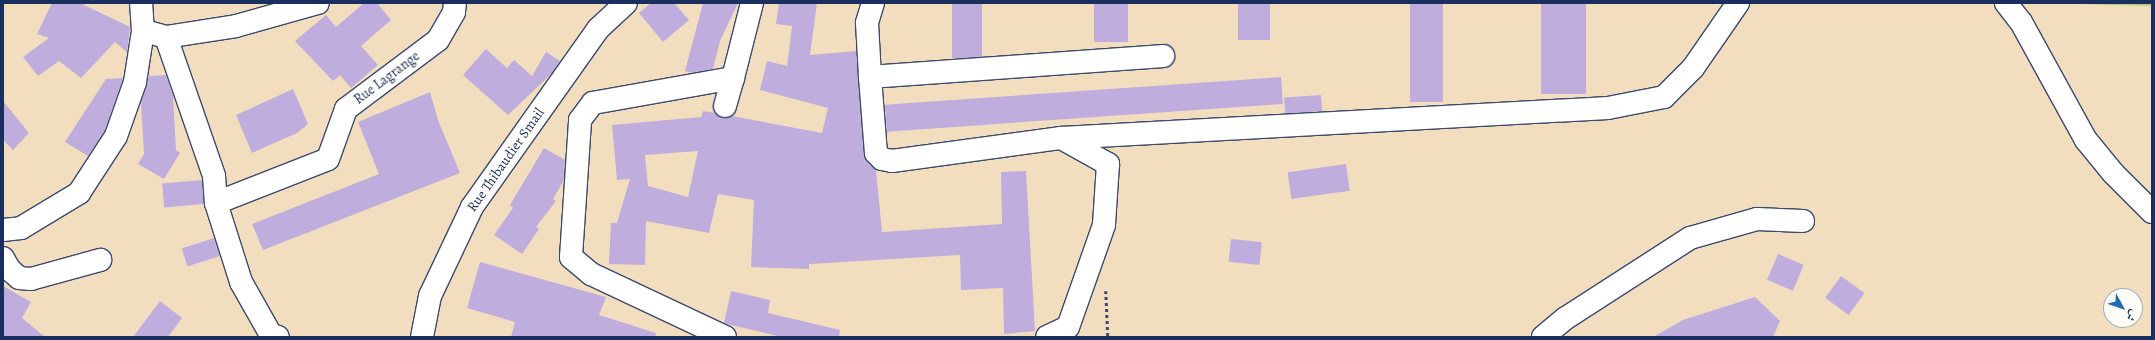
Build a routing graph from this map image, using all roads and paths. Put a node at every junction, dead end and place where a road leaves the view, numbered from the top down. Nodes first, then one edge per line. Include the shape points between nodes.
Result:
1 (141, 3) edge
2 (318, 3) edge
3 (454, 3) edge
4 (626, 3) edge
5 (752, 3) edge
6 (873, 3) edge
7 (1738, 3) edge
8 (2006, 3) edge
9 (143, 31) junction
10 (166, 36) junction
11 (1163, 56) dead end
12 (870, 77) junction
13 (733, 78) junction
14 (724, 106) dead end
15 (1061, 138) junction
16 (216, 203) junction
17 (2152, 212) edge
18 (1803, 221) dead end
19 (3, 230) edge
20 (3, 258) edge
21 (100, 260) dead end
22 (278, 337) edge
23 (422, 337) edge
24 (725, 337) edge
25 (1047, 337) edge
26 (1543, 337) edge

1 - 9 street
2 - 10 street via 236,26
3 - 16 street, Rue Lagrange via 454,12 438,40 346,109 328,159
4 - 23 street, Rue Thibaudier Smail via 598,29 472,207 430,296
5 - 13 street
6 - 12 street via 867,23
7 - 15 street via 1693,68 1664,97 1608,108
8 - 17 street via 2021,22 2086,140
9 - 10 street
9 - 19 street via 135,82 116,136 79,193 21,228
10 - 16 street via 214,176
11 - 12 street
12 - 15 street via 876,153 882,159 892,161
13 - 14 street
13 - 24 street via 593,103 580,120 571,257 591,274
15 - 25 street via 1108,164 1104,225 1068,327
16 - 22 street via 241,282 271,335
18 - 26 street via 1757,219 1690,238 1566,318
20 - 21 street via 9,269 19,278 31,279

